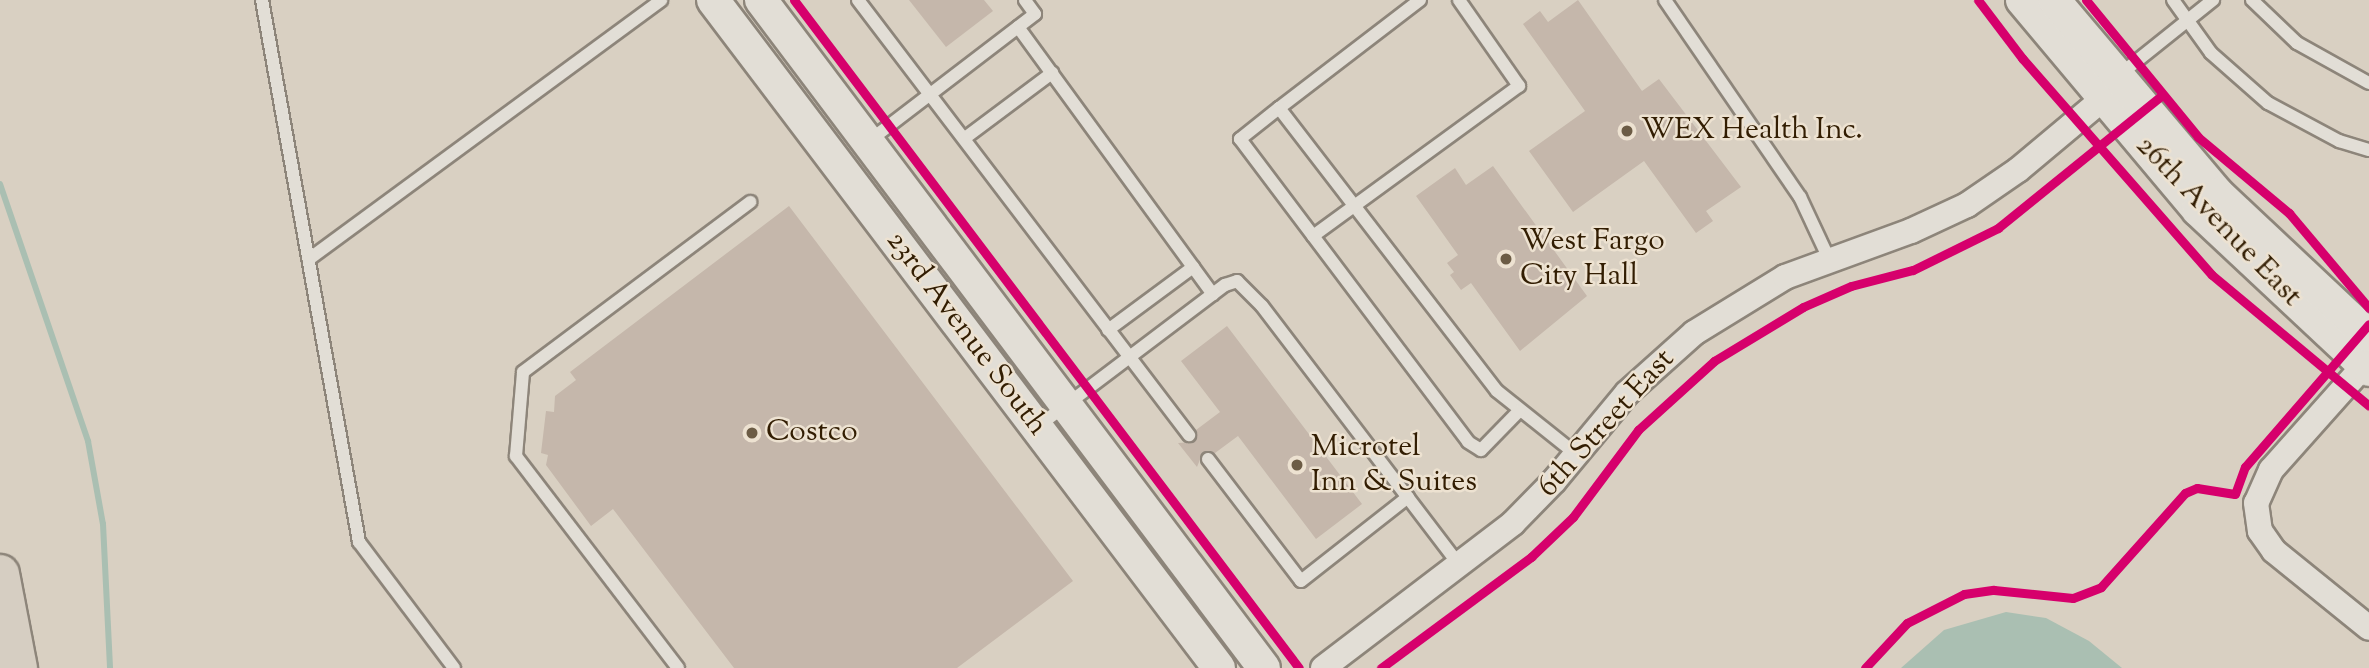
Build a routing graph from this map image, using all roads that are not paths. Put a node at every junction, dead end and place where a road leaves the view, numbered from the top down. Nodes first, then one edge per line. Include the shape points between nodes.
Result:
1 (262, 0) edge
2 (661, 0) edge
3 (713, 0) edge
4 (761, 0) edge
5 (858, 0) edge
6 (1025, 0) edge
7 (1420, 0) edge
8 (1459, 0) edge
9 (1665, 0) edge
10 (2022, 0) edge
11 (2054, 0) edge
12 (2173, 0) edge
13 (2213, 0) edge
14 (2252, 0) edge
15 (2185, 20) junction
16 (1018, 27) junction
17 (1052, 74) junction
18 (2369, 83) edge
19 (2110, 88) junction
20 (930, 94) junction
21 (1279, 108) junction
22 (965, 138) junction
23 (866, 143) junction
24 (2369, 150) edge
25 (750, 202) dead end
26 (1354, 206) junction
27 (1313, 236) junction
28 (309, 259) junction
29 (1829, 260) junction
30 (1193, 267) junction
31 (1213, 294) junction
32 (1108, 330) junction
33 (1129, 357) junction
34 (2368, 358) edge
35 (1065, 405) junction
36 (1519, 411) junction
37 (1037, 427) junction
38 (1189, 435) dead end
39 (1576, 454) junction
40 (1208, 459) dead end
41 (1408, 497) junction
42 (1459, 565) junction
43 (0, 574) edge
44 (2369, 628) edge
45 (18, 668) edge
46 (454, 668) edge
47 (678, 668) edge
48 (1219, 668) edge
49 (1264, 668) edge
50 (1323, 668) edge

1 - 28 lane
2 - 28 lane
3 - 37 street, 23rd Avenue South
4 - 23 street, 23rd Avenue South
5 - 20 lane
6 - 16 lane via 1035,14
7 - 21 lane
8 - 26 lane via 1519,86
9 - 29 lane via 1800,197
10 - 19 street, 26th Avenue East
11 - 19 street, 26th Avenue East
12 - 15 lane
13 - 15 lane
14 - 18 lane via 2297,43
15 - 19 lane
15 - 24 lane via 2211,53 2268,103 2339,141
16 - 17 lane
16 - 20 lane
17 - 22 lane
17 - 30 lane
19 - 29 street, 6th Street East via 2018,170 1967,205
19 - 34 street, 26th Avenue East via 2198,210
20 - 22 lane
20 - 23 lane
21 - 26 lane
21 - 27 lane via 1240,139
22 - 32 lane
23 - 35 street, 23rd Avenue South
25 - 47 lane via 523,372 516,456
26 - 27 lane
26 - 36 lane via 1473,362
27 - 36 lane via 1468,442 1481,450
28 - 46 lane via 359,542
29 - 39 street, 6th Street East via 1786,277 1694,333 1627,393
30 - 31 lane
30 - 32 lane
31 - 33 lane
31 - 41 lane via 1237,281 1247,288
32 - 33 lane
33 - 35 lane
33 - 38 lane
34 - 44 street via 2271,470 2256,503 2260,531 2274,551
35 - 37 lane
35 - 49 street, 23rd Avenue South
36 - 39 lane
37 - 48 street, 23rd Avenue South
39 - 42 street, 6th Street East via 1535,503
40 - 41 lane via 1301,581
41 - 42 lane
42 - 50 street, 6th Street East
43 - 45 highway

